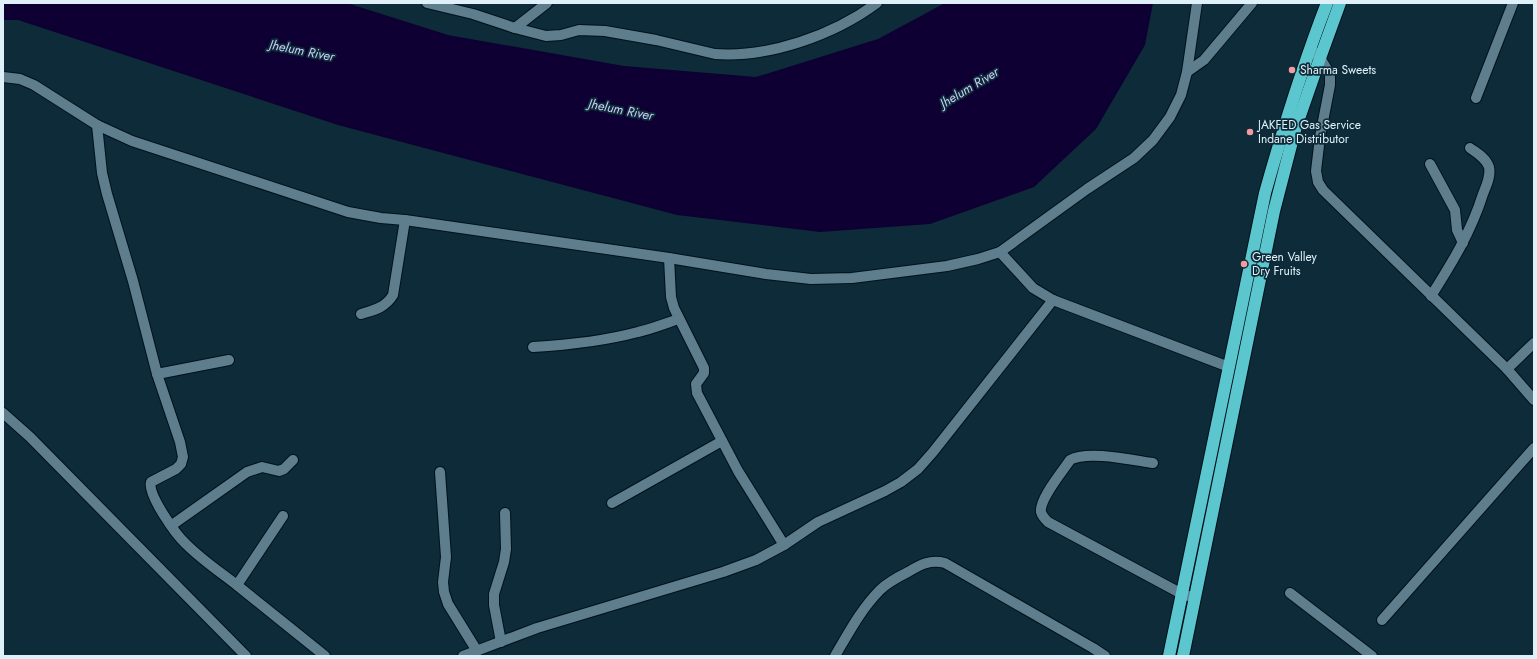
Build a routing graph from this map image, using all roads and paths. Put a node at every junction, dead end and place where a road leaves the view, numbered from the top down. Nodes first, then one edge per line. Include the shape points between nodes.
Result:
1 (427, 3) edge
2 (547, 3) edge
3 (877, 3) edge
4 (1197, 3) edge
5 (1252, 3) edge
6 (1327, 3) edge
7 (1340, 3) edge
8 (1514, 3) edge
9 (515, 28) junction
10 (1310, 48) junction
11 (1320, 58) junction
12 (1187, 72) junction
13 (3, 76) edge
14 (1476, 98) dead end
15 (97, 125) junction
16 (1470, 148) dead end
17 (1430, 164) dead end
18 (405, 220) junction
19 (1463, 243) junction
20 (1000, 252) junction
21 (669, 258) junction
22 (1431, 296) junction
23 (1053, 300) junction
24 (361, 314) dead end
25 (679, 319) junction
26 (1534, 343) edge
27 (533, 347) dead end
28 (229, 360) dead end
29 (1229, 367) junction
30 (1507, 369) junction
31 (157, 374) junction
32 (1534, 400) edge
33 (3, 413) edge
34 (722, 441) junction
35 (1534, 448) edge
36 (293, 460) dead end
37 (1153, 463) dead end
38 (440, 472) dead end
39 (612, 504) dead end
40 (505, 513) dead end
41 (283, 516) dead end
42 (172, 525) junction
43 (784, 545) junction
44 (237, 585) junction
45 (1290, 593) dead end
46 (1182, 594) junction
47 (1195, 598) junction
48 (1382, 620) dead end
49 (500, 642) junction
50 (477, 651) junction
51 (246, 656) edge
52 (325, 656) edge
53 (464, 656) edge
54 (835, 656) edge
55 (1104, 656) edge
56 (1169, 656) edge
57 (1183, 656) edge
58 (1372, 656) edge

1 - 9 street via 474,14
2 - 9 street
3 - 9 street via 839,26 809,39 778,49 737,55 715,54 605,31 579,30 546,36
4 - 12 street
5 - 12 street via 1204,60
6 - 10 highway
7 - 11 highway
8 - 14 street
10 - 11 street
10 - 29 highway via 1265,193
11 - 22 street via 1330,74 1330,85 1320,137 1316,171 1318,182 1328,196
11 - 47 highway via 1296,130 1274,211
12 - 20 street via 1181,95 1170,117 1153,140 1134,158
13 - 15 street via 34,85
15 - 18 street via 146,146 348,212
15 - 31 street via 107,194 134,281
16 - 19 street via 1485,160 1489,177
17 - 19 street via 1455,210 1457,230
18 - 21 street
18 - 24 street via 393,295 384,306
19 - 22 street
20 - 21 street via 940,267 852,278 811,279
20 - 23 street via 1033,288
21 - 25 street via 671,297
22 - 30 street
23 - 29 street
23 - 43 street via 918,469 885,491 818,522
25 - 27 street via 606,339
25 - 34 street via 704,368 704,373 696,384 697,393
26 - 30 street
28 - 31 street
29 - 46 highway
30 - 32 street
31 - 42 street via 183,457 176,469 150,484 160,510
33 - 51 street via 30,437
34 - 39 street
34 - 43 street
35 - 48 street
36 - 42 street via 279,471 262,467 247,472
37 - 46 street via 1087,455 1075,457 1070,460 1045,498 1041,513 1048,522
38 - 50 street via 446,557 444,592 448,604
40 - 49 street via 506,549 494,594
41 - 44 street
42 - 44 street via 185,543 202,559
43 - 49 street via 756,560 723,572 537,628
44 - 52 street
45 - 58 street
46 - 47 street
46 - 56 highway
47 - 57 highway
49 - 50 street
50 - 53 street
54 - 55 street via 864,608 880,590 923,563 931,561 945,563

